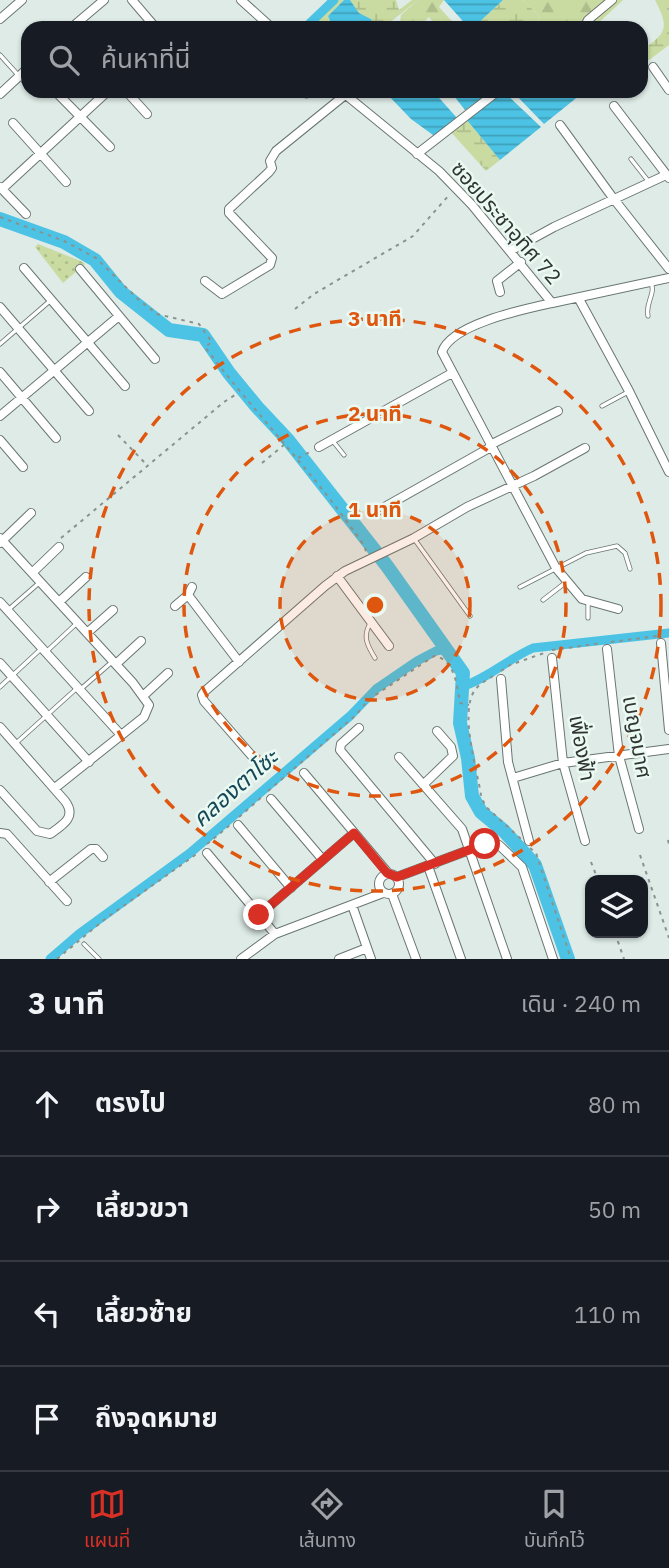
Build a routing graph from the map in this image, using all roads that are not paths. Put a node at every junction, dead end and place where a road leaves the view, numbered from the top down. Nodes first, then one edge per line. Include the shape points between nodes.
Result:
1 (22, 0) edge
2 (104, 0) edge
3 (132, 0) edge
4 (612, 0) edge
5 (244, 1) edge
6 (0, 19) edge
7 (79, 21) edge
8 (150, 21) edge
9 (265, 21) edge
10 (588, 21) edge
11 (0, 55) edge
12 (653, 67) dead end
13 (19, 76) joint
14 (669, 90) edge
15 (0, 94) edge
16 (61, 98) edge
17 (100, 98) edge
18 (132, 98) edge
19 (339, 98) edge
20 (353, 98) edge
21 (489, 98) edge
22 (614, 106) dead end
23 (147, 114) dead end
24 (79, 118) junction
25 (13, 123) dead end
26 (560, 125) dead end
27 (110, 148) dead end
28 (40, 154) junction
29 (417, 154) junction
30 (631, 159) dead end
31 (668, 176) edge
32 (66, 182) dead end
33 (649, 182) junction
34 (1, 188) edge
35 (612, 198) junction
36 (26, 214) dead end
37 (510, 251) junction
38 (521, 262) junction
39 (23, 268) dead end
40 (80, 269) dead end
41 (669, 269) edge
42 (669, 278) edge
43 (205, 281) dead end
44 (651, 282) junction
45 (500, 292) dead end
46 (579, 299) junction
47 (51, 300) junction
48 (552, 303) junction
49 (0, 307) edge
50 (119, 316) junction
51 (648, 316) dead end
52 (18, 328) junction
53 (87, 342) junction
54 (0, 344) edge
55 (155, 359) dead end
56 (54, 370) junction
57 (0, 372) edge
58 (452, 373) junction
59 (125, 386) dead end
60 (629, 391) junction
61 (22, 397) junction
62 (602, 406) dead end
63 (89, 411) dead end
64 (558, 411) dead end
65 (0, 416) edge
66 (55, 438) dead end
67 (0, 440) edge
68 (332, 440) junction
69 (491, 446) junction
70 (319, 447) road end
71 (585, 448) dead end
72 (344, 455) dead end
73 (23, 467) dead end
74 (669, 472) edge
75 (512, 485) junction
76 (31, 513) dead end
77 (372, 514) dead end
78 (414, 538) junction
79 (1, 541) edge
80 (59, 547) dead end
81 (556, 568) junction
82 (630, 569) dead end
83 (32, 573) junction
84 (337, 576) junction
85 (86, 578) dead end
86 (40, 582) junction
87 (567, 582) junction
88 (520, 587) dead end
89 (543, 600) dead end
90 (59, 602) junction
91 (588, 603) junction
92 (175, 606) dead end
93 (3, 607) edge
94 (618, 609) dead end
95 (113, 610) dead end
96 (470, 616) dead end
97 (588, 618) dead end
98 (371, 622) junction
99 (78, 623) junction
100 (87, 633) junction
101 (661, 639) road end
102 (141, 641) dead end
103 (389, 646) dead end
104 (607, 649) dead end
105 (44, 650) junction
106 (375, 658) dead end
107 (552, 659) dead end
108 (239, 662) junction
109 (0, 663) edge
110 (114, 663) junction
111 (168, 673) dead end
112 (12, 676) junction
113 (501, 679) dead end
114 (0, 687) edge
115 (79, 688) junction
116 (143, 696) junction
117 (47, 715) junction
118 (0, 727) edge
119 (359, 728) dead end
120 (669, 730) edge
121 (437, 731) dead end
122 (121, 735) junction
123 (15, 744) junction
124 (669, 749) edge
125 (619, 756) junction
126 (399, 757) dead end
127 (89, 762) junction
128 (258, 763) dead end
129 (563, 763) junction
130 (304, 773) dead end
131 (513, 778) junction
132 (424, 784) junction
133 (55, 788) junction
134 (0, 790) edge
135 (271, 799) dead end
136 (238, 825) dead end
137 (639, 829) dead end
138 (0, 833) edge
139 (354, 833) junction
140 (529, 841) dead end
141 (585, 841) dead end
142 (468, 850) junction
143 (206, 853) dead end
144 (103, 857) dead end
145 (323, 860) junction
146 (432, 865) junction
147 (387, 873) junction
148 (397, 877) junction
149 (50, 882) junction
150 (291, 888) junction
151 (388, 893) junction
152 (67, 901) dead end
153 (352, 905) junction
154 (259, 915) junction
155 (275, 934) junction
156 (84, 943) dead end
157 (367, 948) junction
158 (99, 959) edge
159 (241, 959) edge
160 (339, 959) edge
161 (371, 959) edge
162 (416, 959) edge
163 (461, 959) edge
164 (507, 959) edge
165 (553, 959) edge

1 - 6 street
2 - 7 street
3 - 8 street
4 - 10 street
5 - 9 street
11 - 13 lane
12 - 14 street
13 - 15 street
16 - 24 street
17 - 24 street
18 - 23 street
19 - 43 street via 276,151 269,172 229,209 272,258 270,265 222,294
20 - 29 street, ซอยประชาอุทิศ 72
21 - 29 street
22 - 31 street
24 - 27 street
24 - 28 street
25 - 28 street
26 - 35 street
28 - 32 street
28 - 34 street
29 - 37 street, ซอยประชาอุทิศ 72 via 455,187
30 - 33 lane
31 - 33 street
33 - 35 street
34 - 36 street
35 - 37 street
35 - 41 street
37 - 38 street, ซอยประชาอุทิศ 72
38 - 45 street via 497,281
38 - 48 street, ซอยประชาอุทิศ 72
39 - 47 street
40 - 50 street
42 - 44 street, ซอยประชาอุทิศ 72
44 - 46 street, ซอยประชาอุทิศ 72
44 - 51 lane
46 - 48 street, ซอยประชาอุทิศ 72
46 - 60 street
47 - 52 lane
47 - 53 street
48 - 58 street via 479,324 447,341 442,352
49 - 52 street
50 - 53 street
50 - 55 street
52 - 54 lane
52 - 56 street
53 - 56 street
53 - 59 street
56 - 61 street
56 - 63 street
57 - 61 street
58 - 68 street
58 - 69 street
60 - 62 lane
60 - 74 street
61 - 65 street
61 - 66 street
64 - 69 street
67 - 73 street
68 - 70 street
68 - 72 lane
69 - 75 street
69 - 77 street
71 - 75 street
75 - 78 street
75 - 81 street
76 - 79 street
78 - 84 street
78 - 96 lane
79 - 83 street
80 - 83 street
81 - 82 lane via 617,546 625,553
81 - 87 street
81 - 88 lane
83 - 86 street
84 - 98 street
84 - 108 street
85 - 90 street
86 - 90 street
86 - 93 lane
87 - 89 lane
87 - 91 street
90 - 99 street
91 - 94 street
91 - 97 lane
92 - 108 street via 190,591
93 - 105 street
95 - 100 street
98 - 103 street
98 - 106 lane via 365,638
99 - 100 street
99 - 105 lane
100 - 110 street
101 - 120 street
102 - 110 street
104 - 125 street, เบญจมาศ
105 - 112 lane
105 - 115 street
107 - 129 street, เฟื่องฟ้า
108 - 128 street via 202,695
109 - 112 street
110 - 115 lane
110 - 116 street
111 - 116 street
112 - 114 lane
112 - 117 street
113 - 131 street
115 - 117 lane
115 - 122 street
116 - 122 street via 148,711
117 - 123 lane
117 - 127 street
118 - 123 street
119 - 146 street via 340,750
121 - 132 street via 453,756
122 - 127 street
123 - 133 street
124 - 125 street
125 - 129 street
125 - 137 street, เบญจมาศ
126 - 132 street
127 - 133 street
129 - 131 street
129 - 141 street, เฟื่องฟ้า
130 - 139 street
131 - 140 street
132 - 142 street via 462,829
133 - 134 street via 71,816 50,834 37,831
135 - 145 street
136 - 150 street
138 - 149 street via 7,834
139 - 145 street
139 - 147 street
142 - 146 street
142 - 164 street
142 - 165 street via 490,842 522,867
143 - 154 street
144 - 149 street via 91,849
145 - 150 street
146 - 148 street
146 - 163 street
147 - 148 street
147 - 151 street via 379,887
148 - 151 street via 399,888
149 - 152 street
150 - 154 street
151 - 153 street
151 - 162 street
153 - 155 street
153 - 157 street
154 - 155 street
155 - 159 street
156 - 158 lane
157 - 160 street
157 - 161 street

